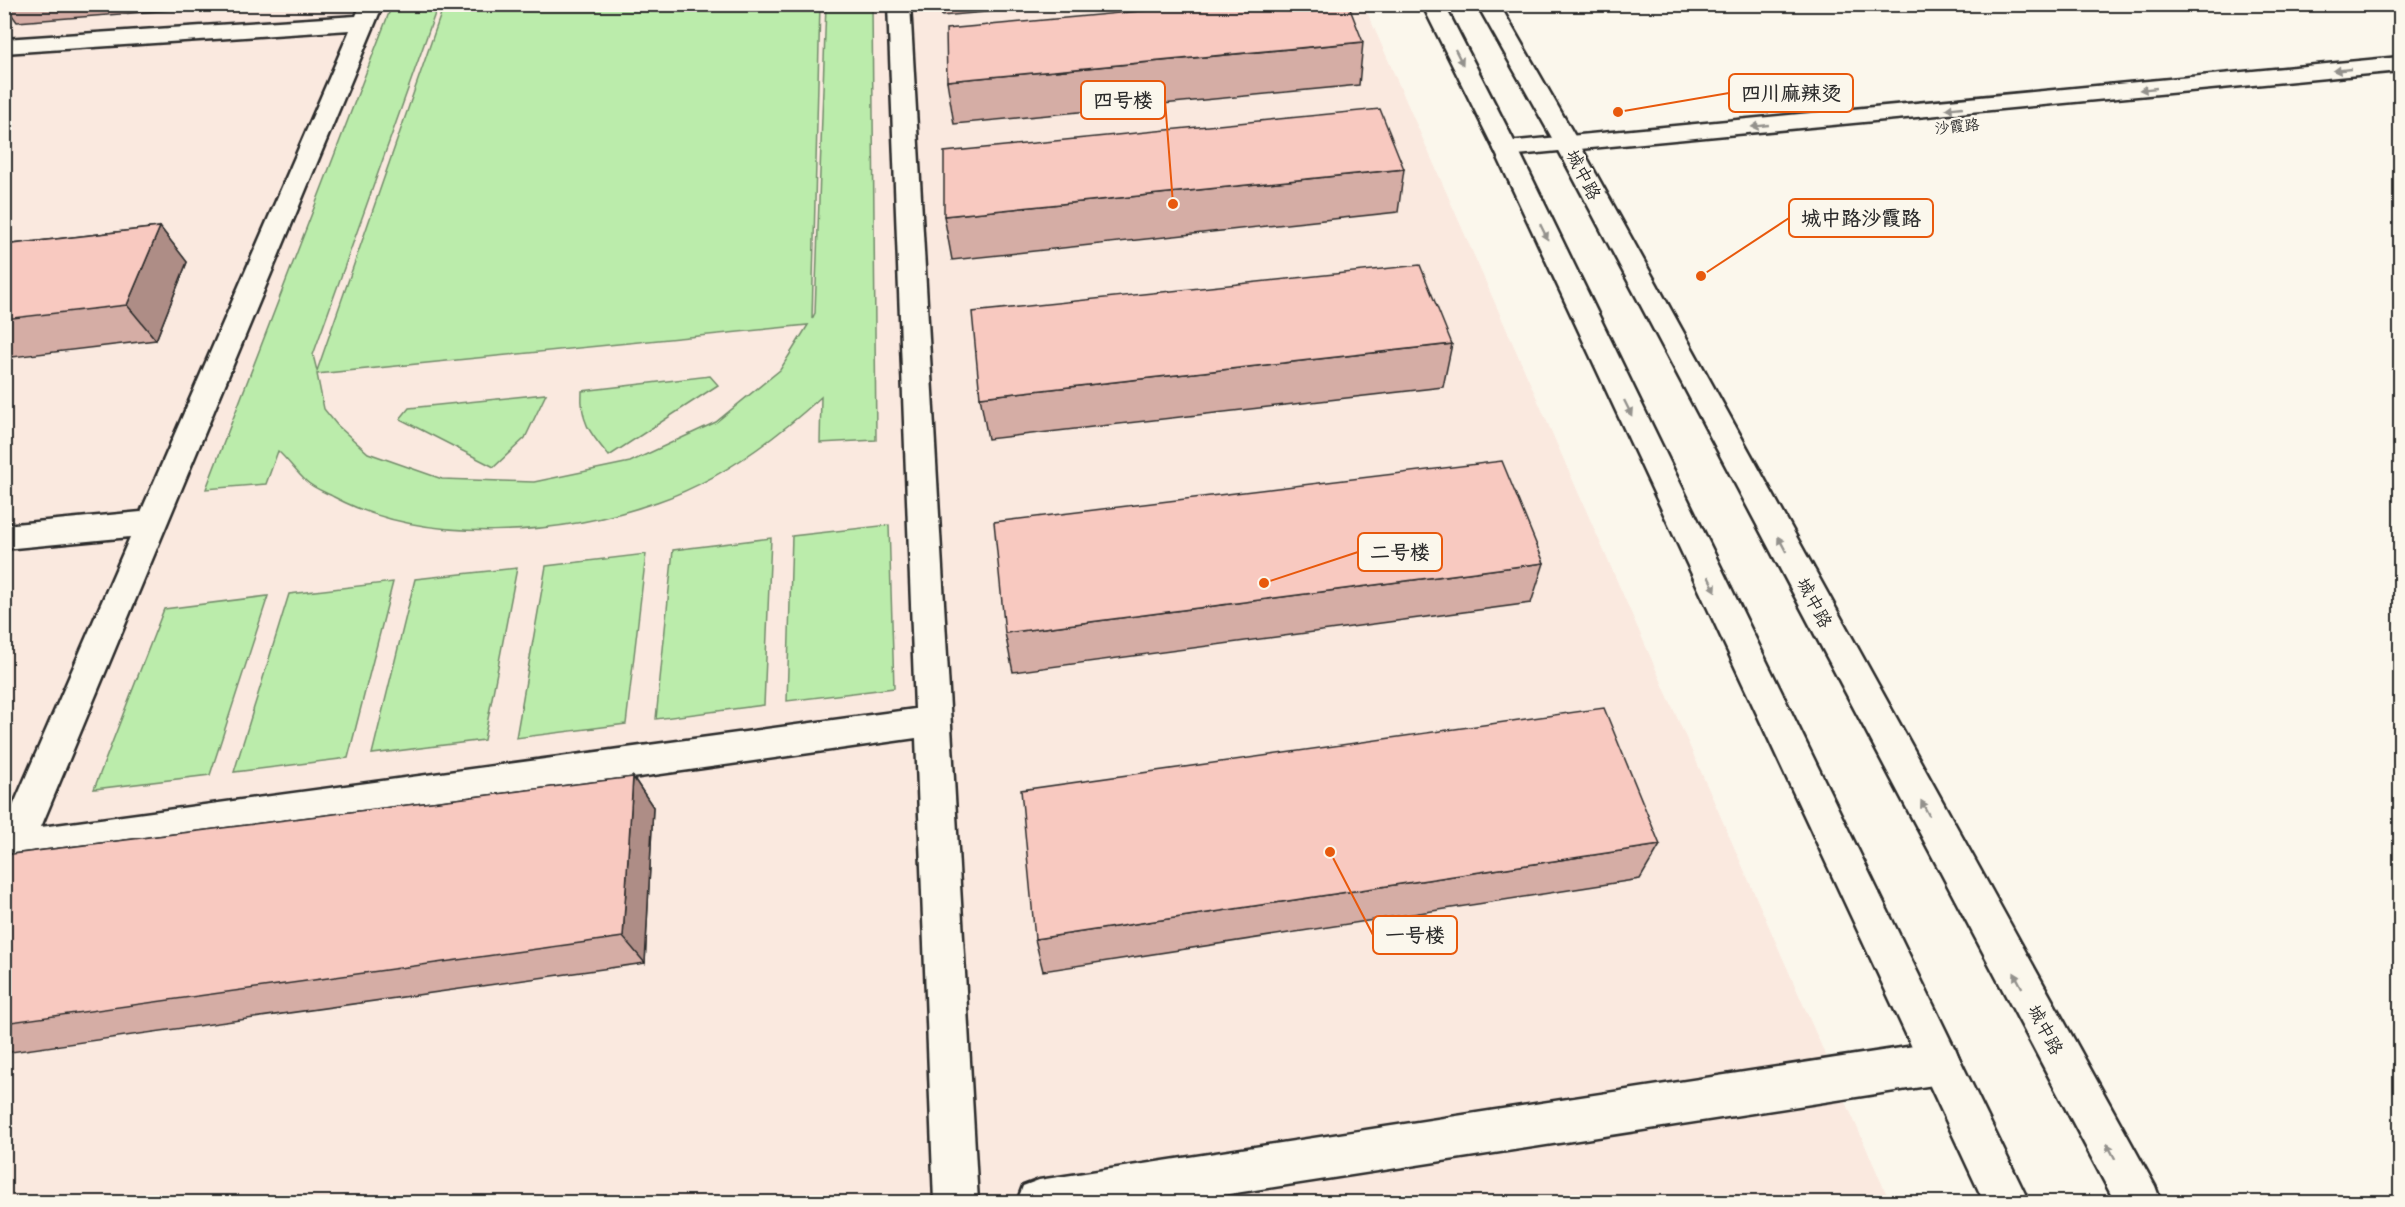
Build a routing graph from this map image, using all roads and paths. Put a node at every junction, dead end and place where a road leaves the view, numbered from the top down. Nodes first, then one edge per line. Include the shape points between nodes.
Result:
1 (899, 4) edge
2 (1432, 4) edge
3 (1488, 4) edge
4 (368, 13) edge
5 (4, 46) edge
6 (2400, 64) edge
7 (2400, 83) edge
8 (1572, 154) junction
9 (1509, 158) junction
10 (152, 523) junction
11 (4, 537) edge
12 (934, 721) junction
13 (1940, 1063) junction
14 (956, 1203) edge
15 (1040, 1203) edge
16 (2007, 1203) edge
17 (2139, 1203) edge

1 - 12 street
2 -> 9 street
3 - 8 street, 城中路
4 - 5 street
4 - 10 street
6 -> 8 street
7 - 8 street, 沙霞路
8 - 9 street, 沙霞路
17 -> 8 street, 城中路
9 -> 13 street
10 - 11 street
10 - 12 street via 14,848
12 - 14 street
13 - 15 street
13 - 16 street

